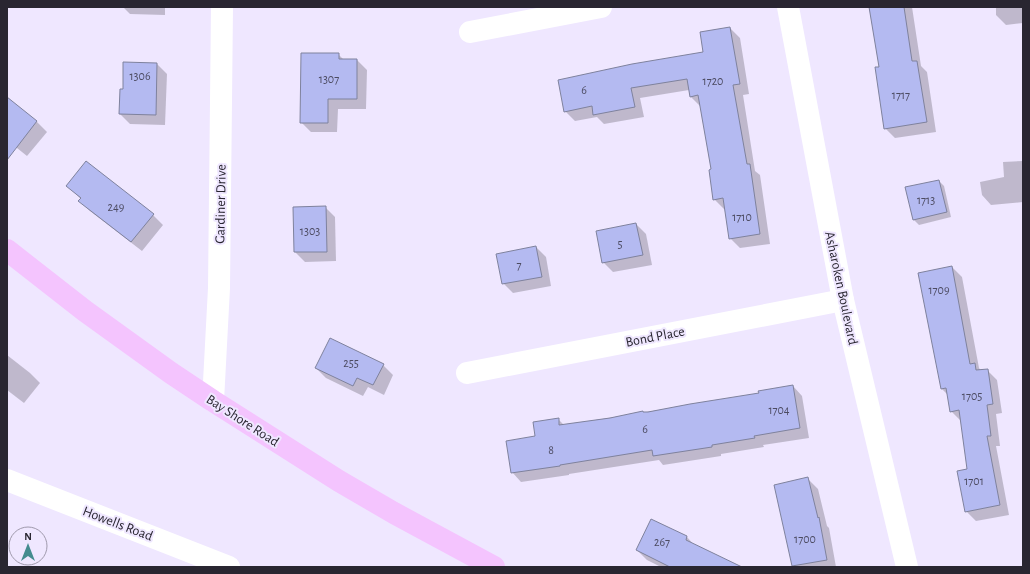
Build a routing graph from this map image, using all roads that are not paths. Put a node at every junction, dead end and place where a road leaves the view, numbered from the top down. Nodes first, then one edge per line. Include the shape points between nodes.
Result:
1 (222, 7) edge
2 (601, 7) edge
3 (788, 7) edge
4 (470, 32) dead end
5 (7, 250) edge
6 (843, 300) junction
7 (467, 373) dead end
8 (213, 401) junction
9 (7, 480) edge
10 (229, 567) edge
11 (494, 567) edge
12 (907, 567) edge

1 - 8 street, Gardiner Drive via 219,288
2 - 4 street
3 - 6 street, Asharoken Boulevard
5 - 8 main road, Bay Shore Road via 85,311
6 - 7 street, Bond Place
6 - 12 street, Asharoken Boulevard
8 - 11 main road, Bay Shore Road via 339,481
9 - 10 street, Howells Road

